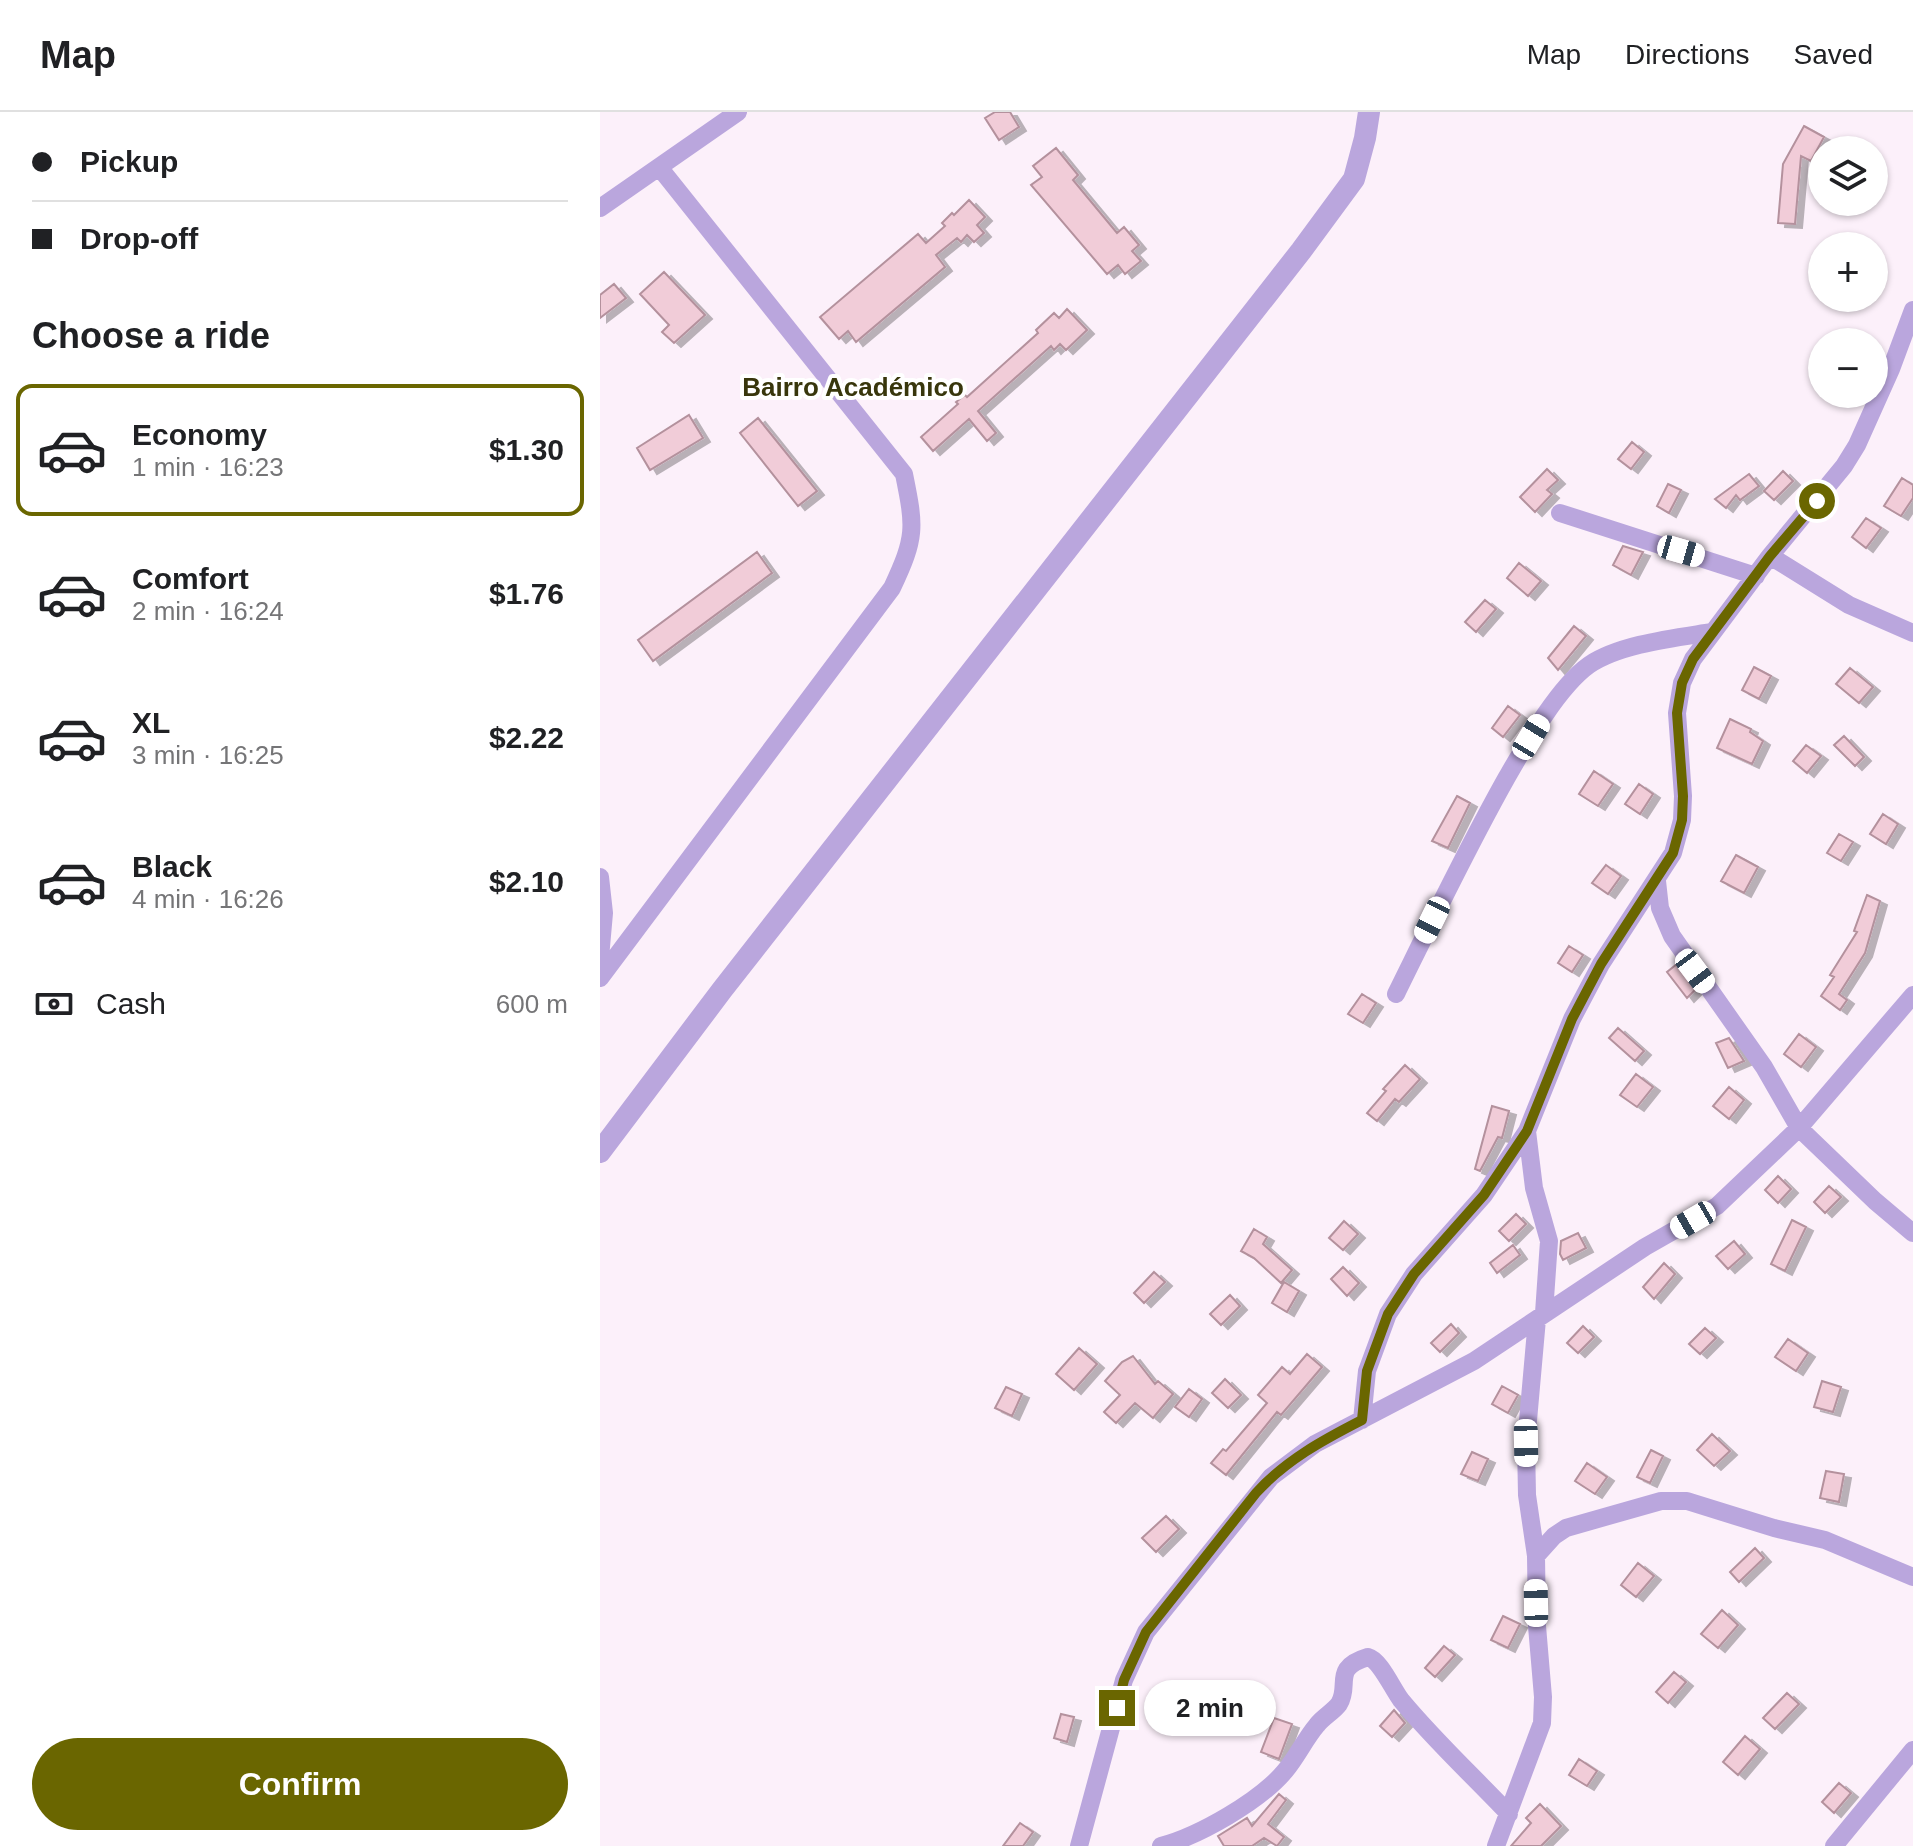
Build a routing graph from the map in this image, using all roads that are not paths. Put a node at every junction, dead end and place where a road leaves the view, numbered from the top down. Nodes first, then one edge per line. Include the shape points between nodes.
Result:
1 (1369, 112) edge
2 (728, 115) edge
3 (659, 167) junction
4 (600, 208) edge
5 (1913, 310) edge
6 (1560, 513) dead end
7 (1770, 556) junction
8 (1756, 576) junction
9 (1712, 632) junction
10 (1913, 633) edge
11 (600, 877) edge
12 (1657, 881) junction
13 (600, 958) edge
14 (600, 978) edge
15 (1396, 994) dead end
16 (1913, 995) edge
17 (1799, 1128) junction
18 (1527, 1131) junction
19 (600, 1152) edge
20 (1913, 1233) edge
21 (1540, 1316) junction
22 (1362, 1420) junction
23 (1536, 1556) junction
24 (1913, 1577) edge
25 (1913, 1750) edge
26 (1509, 1814) junction
27 (1079, 1846) edge
28 (1161, 1846) edge
29 (1496, 1846) edge
30 (1834, 1846) edge

1 - 19 street via 1354,179 1309,241
2 - 3 street
3 - 4 street
3 - 14 street via 904,474 913,520 909,551 892,588
5 - 7 street via 1857,445
6 - 8 street
7 - 8 street
7 - 10 street via 1849,605
8 - 9 street
9 - 12 street via 1693,659 1680,693 1682,820 1673,853
9 - 15 street via 1604,656 1561,696 1522,750 1468,846
11 - 13 street
12 - 17 street via 1660,908 1677,944 1764,1067
12 - 18 street via 1601,964 1572,1019
16 - 17 street
17 - 20 street
17 - 21 street via 1717,1206
18 - 21 street via 1534,1188 1549,1241
18 - 22 street via 1484,1195 1414,1274 1388,1314 1367,1371
21 - 22 street via 1463,1367
21 - 23 street via 1526,1443
22 - 27 street via 1315,1444 1271,1477 1146,1632 1124,1680
23 - 24 street via 1566,1528 1661,1501 1687,1501 1825,1540
23 - 26 street via 1542,1723
25 - 30 street
26 - 28 street via 1408,1708 1380,1664 1368,1657 1345,1674 1339,1703 1267,1789 1191,1836
26 - 29 street

